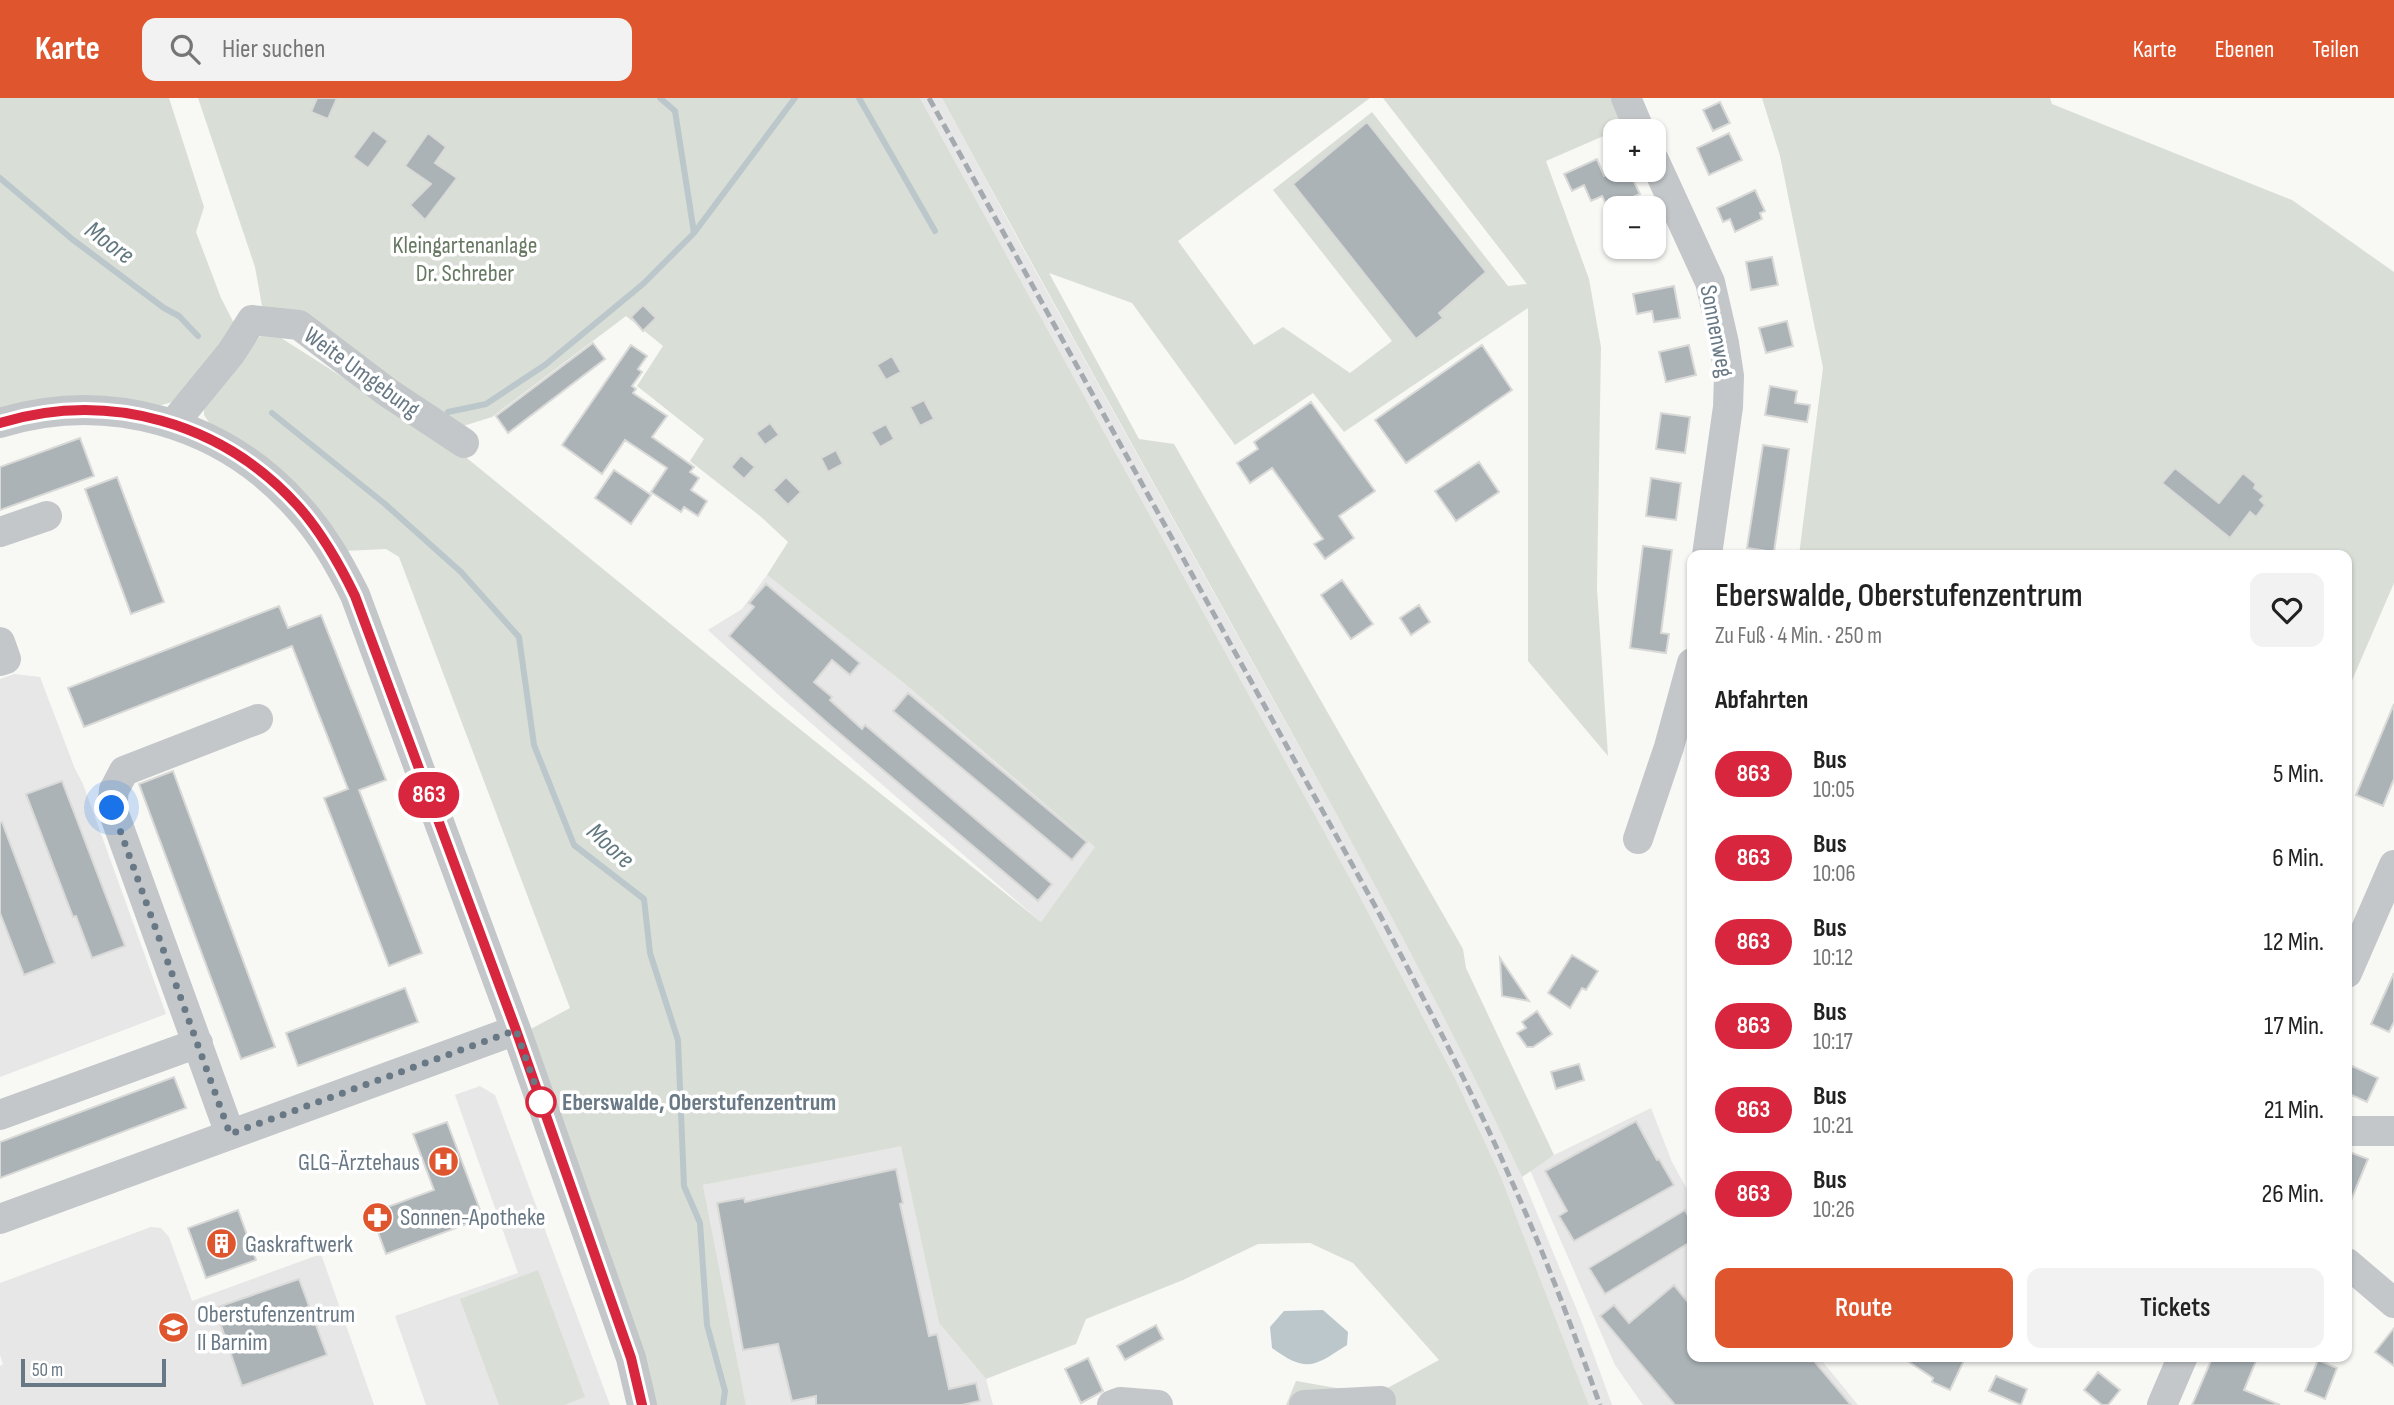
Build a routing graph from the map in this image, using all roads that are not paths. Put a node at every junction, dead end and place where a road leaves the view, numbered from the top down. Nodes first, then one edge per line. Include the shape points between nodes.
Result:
1 (1626, 98) edge
2 (1635, 119) edge
3 (1664, 182) edge
4 (0, 423) edge
5 (173, 424) junction
6 (464, 443) dead end
7 (47, 516) dead end
8 (0, 533) edge
9 (1708, 550) edge
10 (0, 642) edge
11 (0, 661) edge
12 (1687, 681) edge
13 (258, 719) dead end
14 (1638, 839) dead end
15 (2394, 865) edge
16 (2352, 962) edge
17 (516, 1030) junction
18 (198, 1043) junction
19 (0, 1115) edge
20 (2352, 1131) edge
21 (2394, 1131) edge
22 (230, 1134) junction
23 (0, 1219) edge
24 (2352, 1267) edge
25 (2394, 1303) edge
26 (2180, 1362) edge
27 (1381, 1401) dead end
28 (642, 1405) edge
29 (1112, 1405) edge
30 (1158, 1405) edge
31 (1304, 1405) edge
32 (2162, 1405) edge

1 - 2 street
3 - 9 street, Sonnenweg via 1710,282 1729,376
4 - 5 street via 22,416 90,409
5 - 6 street, Weite Umgebung via 252,320 299,325
5 - 17 street via 228,447 267,477 297,505 339,562
7 - 8 street
10 - 11 street via 6,659
12 - 14 street
13 - 18 street via 124,771 114,790 112,808
15 - 16 street
17 - 22 street
17 - 28 street via 631,1358
18 - 19 street
18 - 22 street
20 - 21 street
22 - 23 street
24 - 25 street
26 - 32 street
27 - 31 street
29 - 30 street

